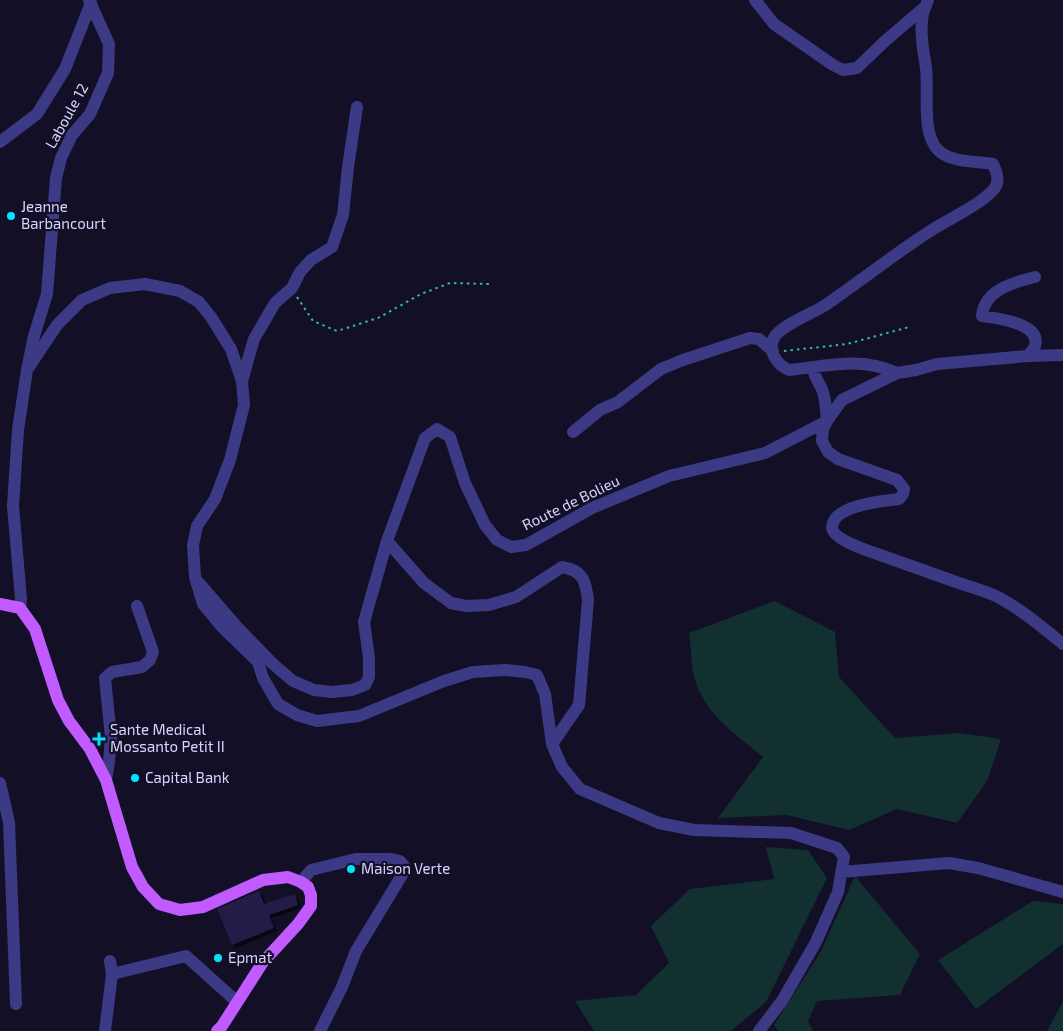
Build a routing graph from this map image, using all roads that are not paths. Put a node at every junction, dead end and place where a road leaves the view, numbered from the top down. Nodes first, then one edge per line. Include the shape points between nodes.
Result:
1 (755, 0) edge
2 (90, 1) edge
3 (927, 3) edge
4 (357, 107) dead end
5 (0, 142) edge
6 (1035, 276) dead end
7 (773, 351) junction
8 (1063, 355) edge
9 (1028, 356) junction
10 (813, 368) junction
11 (27, 370) junction
12 (897, 372) junction
13 (242, 381) junction
14 (827, 421) junction
15 (573, 432) dead end
16 (387, 541) junction
17 (195, 578) junction
18 (0, 604) edge
19 (138, 606) dead end
20 (20, 608) junction
21 (1063, 644) edge
22 (552, 744) junction
23 (106, 780) junction
24 (0, 783) edge
25 (841, 872) junction
26 (301, 882) junction
27 (1063, 892) edge
28 (110, 961) dead end
29 (112, 974) junction
30 (236, 1002) junction
31 (16, 1004) dead end
32 (105, 1031) edge
33 (217, 1031) edge
34 (320, 1031) edge
35 (759, 1031) edge

1 - 3 street via 774,24 843,70 857,68
2 - 5 street via 65,69 37,114
2 - 11 street, Laboule 12 via 109,44 108,73 90,114 72,135 61,158 56,178 47,294
3 - 7 street via 921,40 926,69 928,127 936,149 955,159 993,164 998,176 995,188 822,307 789,325 775,336
4 - 13 street via 343,215 332,247 312,260 300,272 292,288 275,303 254,339
6 - 9 street via 994,292 983,308 982,316 1024,325 1034,336 1035,346
7 - 10 street via 774,359 784,368
7 - 15 street via 759,339 750,338 683,360 661,369
8 - 9 street
9 - 12 street via 936,364
10 - 12 street via 857,362
10 - 14 street via 826,404
11 - 13 street via 57,325 82,300 110,288 145,284 180,291 199,302 231,350
11 - 20 street, Laboule 12 via 18,430 14,506
12 - 14 street via 842,400
13 - 17 street via 244,405 238,432 215,499 197,526 193,544
14 - 16 street, Route de Bolieu via 765,453 669,476 592,508 526,544 511,547 497,540 485,525 465,483 450,437 437,429 425,438
14 - 21 street via 822,441 828,452 838,459 897,480 904,488 898,498 848,510 833,523 834,533 842,540 867,550 996,596 1020,610
16 - 17 street, Route de Bolieu via 364,622 369,677 365,685 352,690 314,690 293,681 232,621
16 - 22 street via 424,583 450,603 466,606 489,605 516,597 562,567 579,574 586,583 588,600 578,706
17 - 22 street via 204,604 221,626 258,662 278,704 297,715 317,721 358,716 473,672 525,672 537,675 545,694
18 - 20 main road
19 - 23 street via 152,652 150,660 142,667 112,672 105,678 112,737
20 - 23 main road via 35,629 58,700
22 - 25 street via 562,767 580,789 625,810 659,823 694,830 791,833 809,838 837,848 844,857
23 - 26 main road via 132,867 143,888 159,904 180,910 203,907 262,880 288,877
24 - 31 street via 8,822
25 - 27 street via 949,863
25 - 35 street via 838,892 816,942 782,1001
26 - 30 main road via 308,886 310,906 263,962
26 - 34 street via 311,870 356,859 391,859 400,861 404,866 402,875 356,951
28 - 29 street
29 - 30 street via 186,956
29 - 32 street
30 - 33 main road

